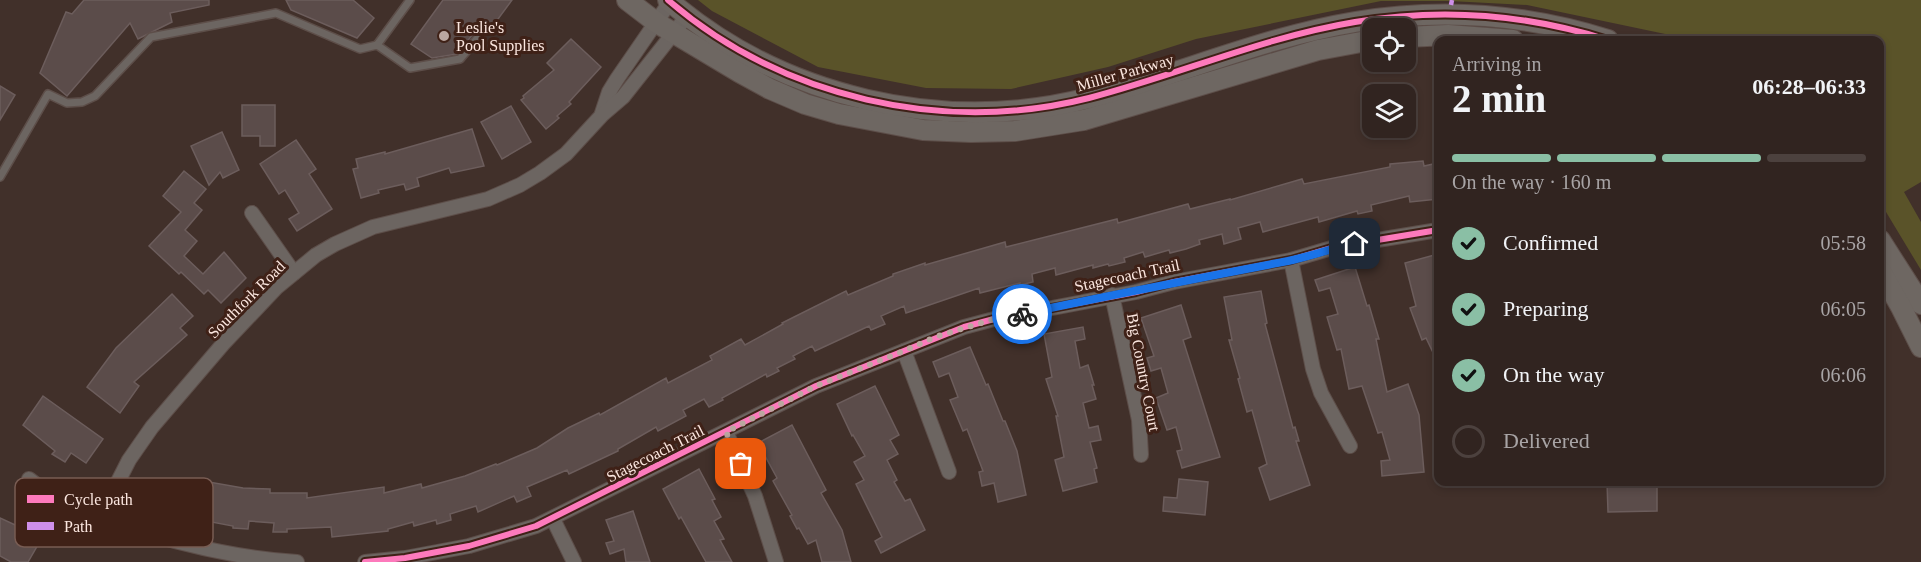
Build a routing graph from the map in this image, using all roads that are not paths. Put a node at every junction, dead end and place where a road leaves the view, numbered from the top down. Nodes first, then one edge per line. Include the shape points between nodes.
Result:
1 (410, 0) edge
2 (627, 0) edge
3 (669, 1) edge
4 (687, 16) junction
5 (656, 22) junction
6 (675, 33) junction
7 (481, 34) dead end
8 (1461, 36) edge
9 (1595, 36) edge
10 (1416, 37) edge
11 (1362, 42) edge
12 (377, 45) junction
13 (627, 63) junction
14 (642, 74) junction
15 (602, 115) junction
16 (0, 177) edge
17 (252, 213) dead end
18 (1434, 231) edge
19 (1884, 247) edge
20 (1291, 260) junction
21 (294, 273) junction
22 (1884, 274) edge
23 (1112, 295) junction
24 (1917, 306) edge
25 (1921, 347) edge
26 (904, 351) junction
27 (726, 432) junction
28 (1350, 446) dead end
29 (1141, 455) dead end
30 (949, 472) dead end
31 (120, 478) edge
32 (554, 519) junction
33 (194, 547) edge
34 (297, 562) edge
35 (365, 562) edge
36 (574, 562) edge
37 (776, 562) edge

1 - 12 lane
2 - 5 street, Miller Parkway
3 - 4 street, Miller Parkway
3 - 5 street, Southfork Road
4 - 6 street, Southfork Road
4 - 9 street, Miller Parkway via 746,54 788,75 876,103 959,112 1005,111 1088,98 1317,29 1390,17 1492,17
5 - 6 street, Miller Parkway
5 - 13 street, Southfork Road
6 - 11 street, Miller Parkway via 770,89 805,104 923,130 971,132 1015,131 1084,120 1318,50
6 - 14 street, Southfork Road
7 - 12 lane via 460,59 410,68
8 - 10 street
12 - 16 lane via 360,49 276,14 151,37 95,96 67,103 48,94
13 - 14 lane
13 - 15 street, Southfork Road via 609,92
14 - 15 street, Southfork Road
15 - 21 street, Southfork Road via 566,154 520,185 472,204 373,227 335,244
17 - 21 street
18 - 20 street, Stagecoach Trail via 1335,247
19 - 24 street
20 - 23 street, Stagecoach Trail
20 - 28 street via 1312,369
21 - 31 street, Southfork Road via 223,344 152,427
22 - 24 street
23 - 26 street, Stagecoach Trail via 984,322
23 - 29 street, Big Country Court via 1139,420
24 - 25 street
26 - 27 street, Stagecoach Trail via 816,386
26 - 30 street
27 - 32 street, Stagecoach Trail
27 - 37 street via 755,496
32 - 35 street, Stagecoach Trail via 469,546
32 - 36 street
33 - 34 street

